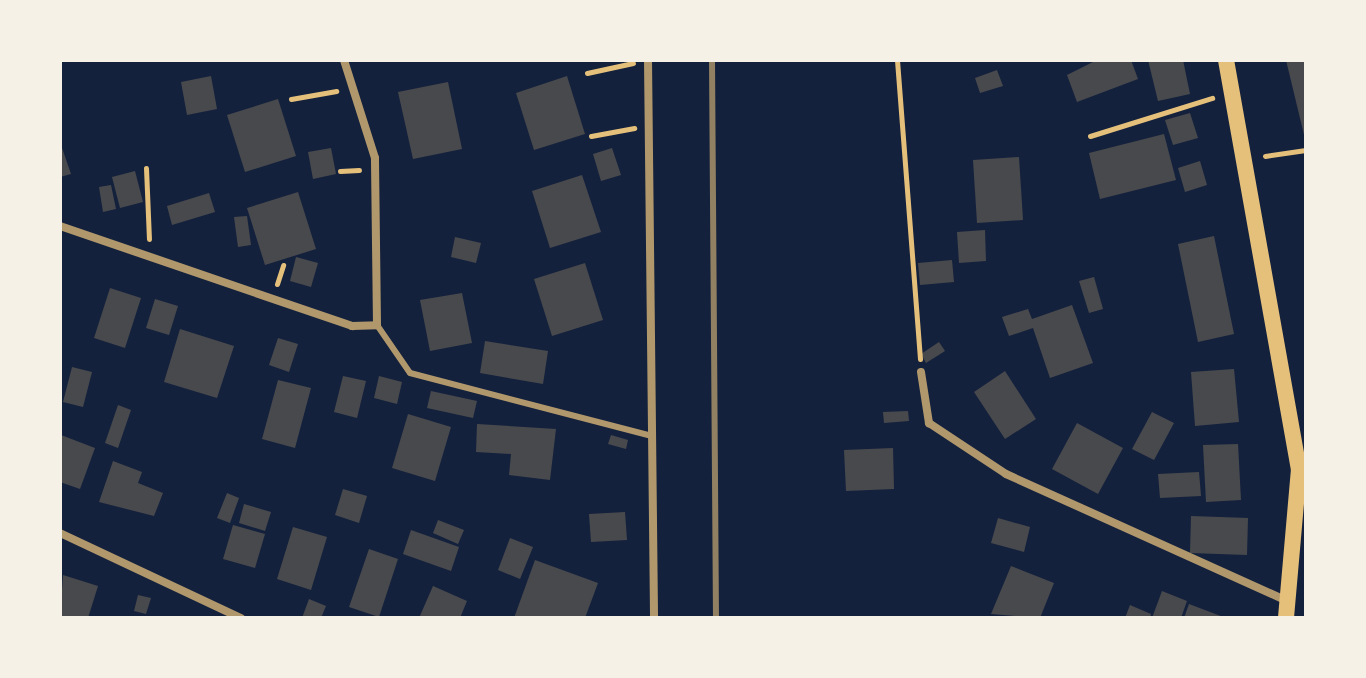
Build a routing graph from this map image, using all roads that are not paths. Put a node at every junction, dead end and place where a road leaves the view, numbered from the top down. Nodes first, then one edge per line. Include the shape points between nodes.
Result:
1 (344, 60) edge
2 (648, 60) edge
3 (1226, 60) edge
4 (60, 226) edge
5 (377, 325) junction
6 (921, 372) road end
7 (652, 436) junction
8 (1302, 468) edge
9 (60, 533) edge
10 (1288, 610) edge
11 (241, 618) edge
12 (654, 618) edge

1 - 5 street via 375,158
2 - 7 street
3 - 8 main road
4 - 5 street via 352,326
5 - 7 lane via 410,373
6 - 10 street via 929,423 1006,474
7 - 12 street
8 - 10 main road
9 - 11 street

